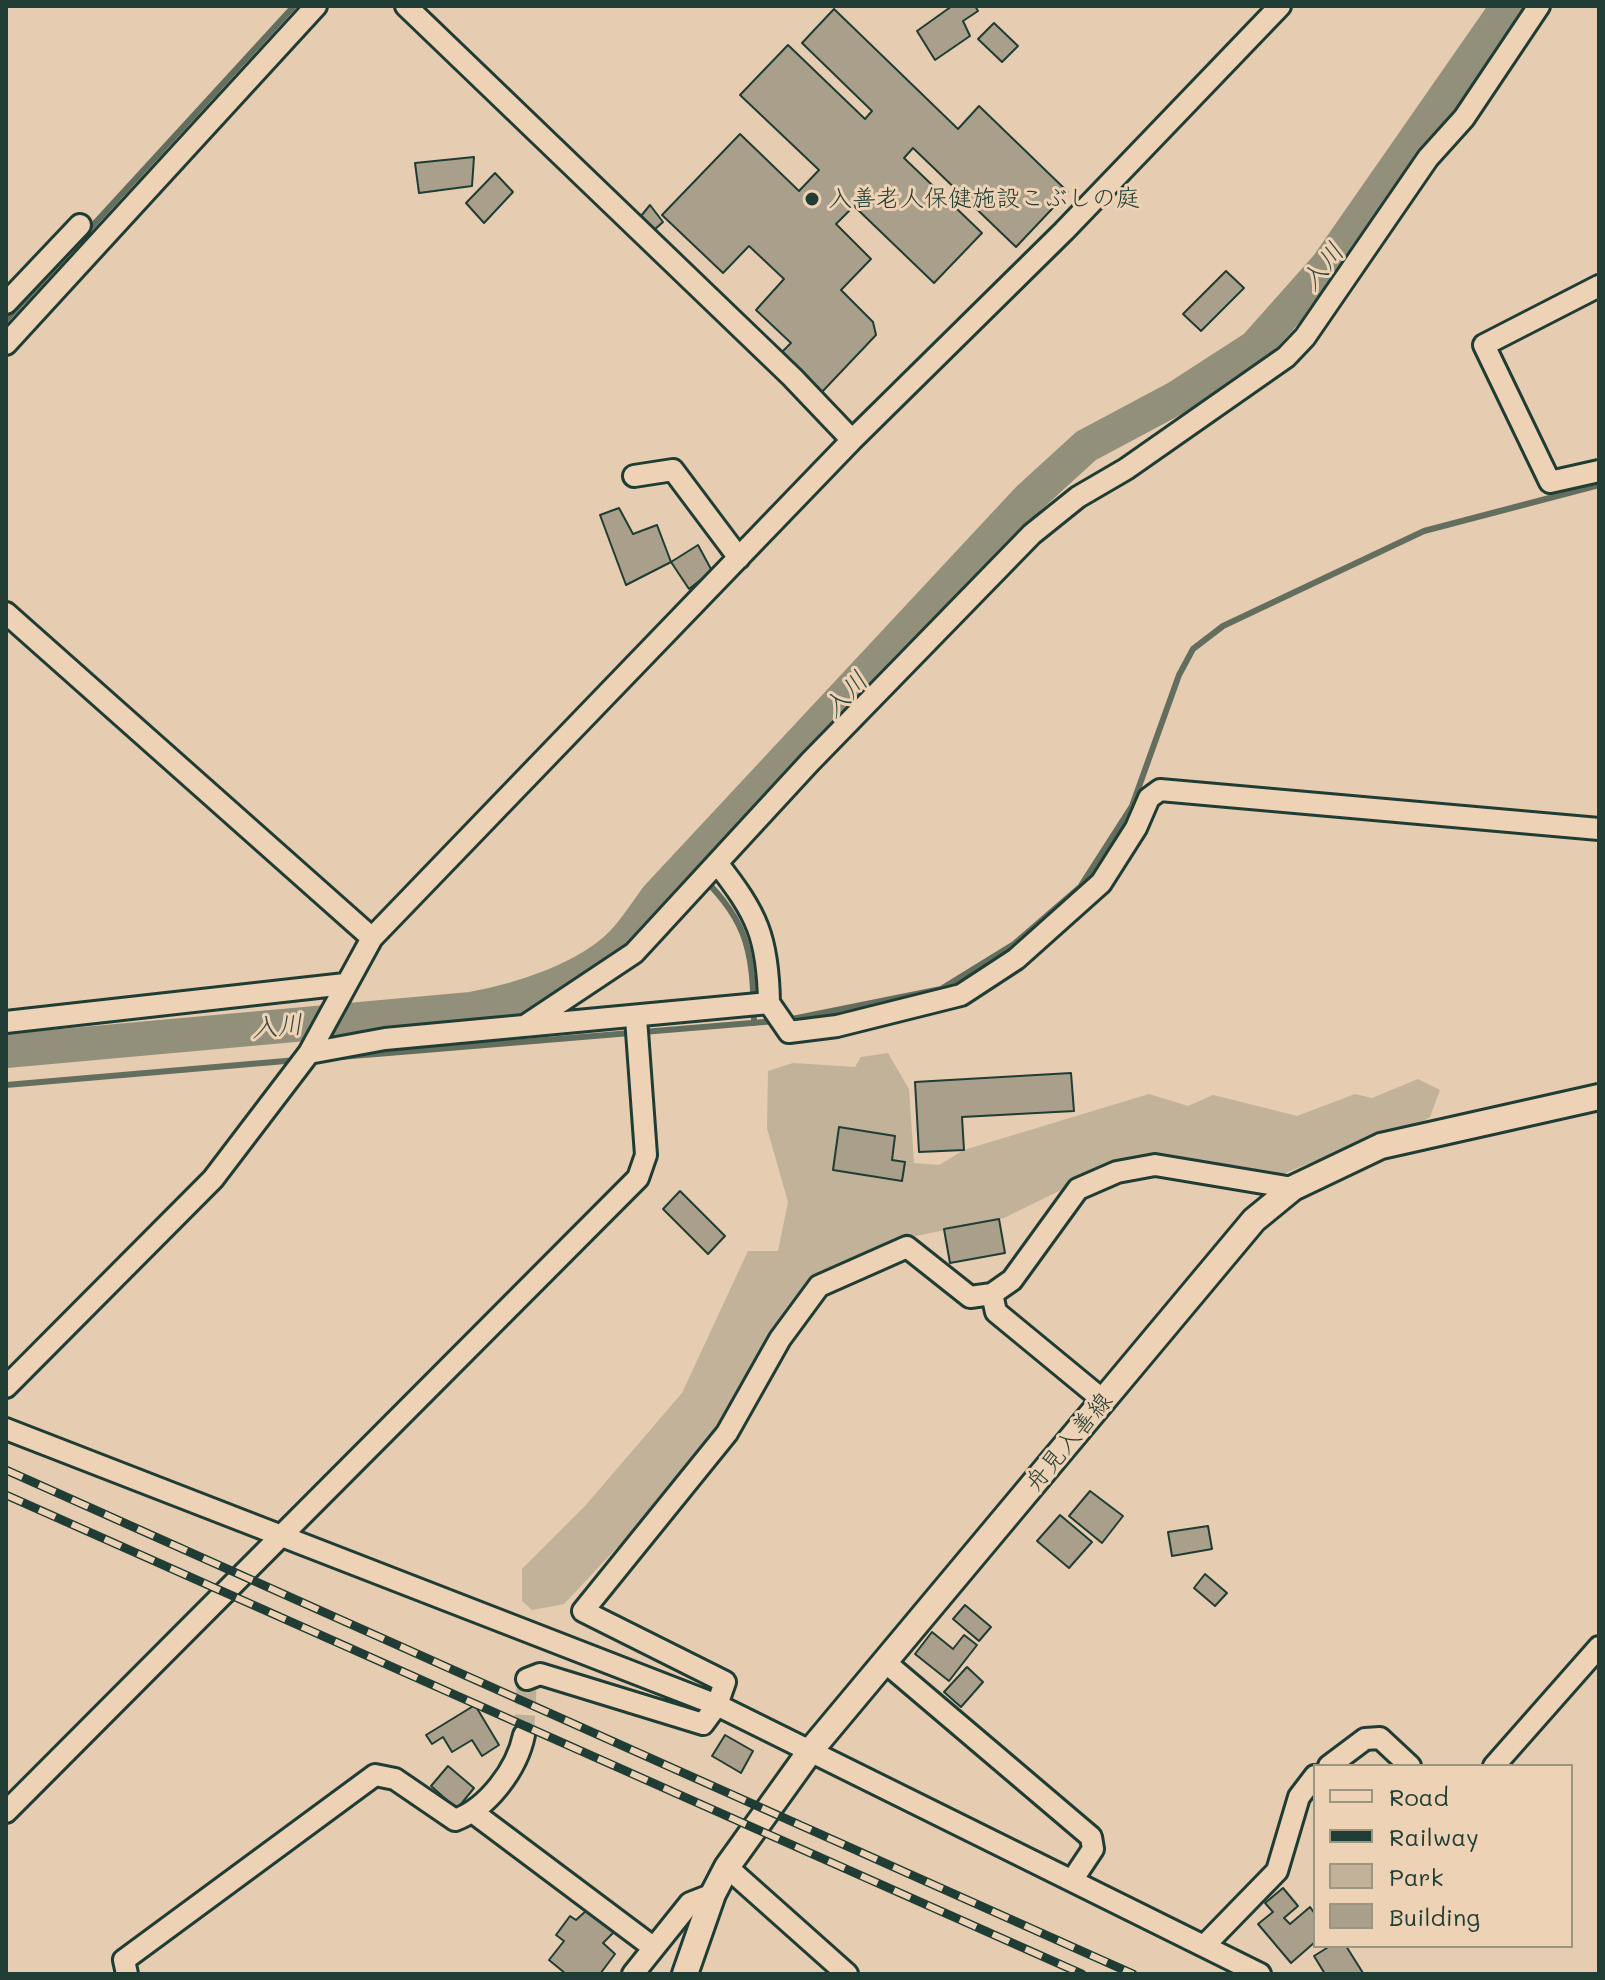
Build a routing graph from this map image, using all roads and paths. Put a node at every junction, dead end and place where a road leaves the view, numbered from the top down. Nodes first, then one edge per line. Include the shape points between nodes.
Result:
1 (316, 6) edge
2 (406, 6) edge
3 (1280, 6) edge
4 (1539, 6) edge
5 (80, 225) dead end
6 (1599, 286) edge
7 (6, 303) edge
8 (6, 344) edge
9 (852, 440) junction
10 (1599, 471) edge
11 (634, 476) dead end
12 (739, 558) junction
13 (6, 613) edge
14 (1599, 829) edge
15 (717, 863) junction
16 (372, 938) junction
17 (341, 991) junction
18 (769, 1003) junction
19 (636, 1018) junction
20 (6, 1022) edge
21 (526, 1025) junction
22 (313, 1046) junction
23 (1599, 1097) edge
24 (1293, 1188) junction
25 (992, 1294) junction
26 (6, 1387) edge
27 (1104, 1401) junction
28 (6, 1429) edge
29 (280, 1538) junction
30 (1599, 1647) edge
31 (885, 1662) junction
32 (527, 1679) dead end
33 (717, 1705) junction
34 (524, 1735) tunnel mouth
35 (811, 1750) junction
36 (1332, 1764) edge
37 (1408, 1764) edge
38 (1496, 1764) edge
39 (1313, 1779) edge
40 (6, 1812) edge
41 (474, 1813) junction
42 (727, 1867) junction
43 (1073, 1879) junction
44 (713, 1894) junction
45 (1204, 1946) junction
46 (654, 1948) junction
47 (127, 1974) edge
48 (633, 1974) edge
49 (685, 1974) edge
50 (847, 1974) edge
51 (1260, 1974) edge

1 - 8 street
2 - 9 street
3 - 9 street via 1064,231
4 - 15 street via 1464,118 1428,158 1286,357 1078,497 1032,534
5 - 7 street
6 - 10 street via 1484,345 1550,482
9 - 12 street
11 - 12 street via 673,470
12 - 16 street
13 - 16 street
14 - 18 street via 1160,790 1149,798 1101,883 1016,959 961,995 837,1026 789,1032
15 - 18 street via 752,910 763,937
15 - 21 street via 634,953
16 - 17 street
17 - 20 street
17 - 22 street
18 - 19 street
19 - 21 street
19 - 29 street via 646,1155 638,1178
21 - 22 street
22 - 26 street via 213,1179
23 - 24 main road, 舟見入善線 via 1381,1146
24 - 25 street via 1155,1165 1117,1172 1078,1189 1012,1280
24 - 27 main road, 舟見入善線 via 1254,1220
25 - 27 street via 996,1312
25 - 33 street via 970,1297 907,1247 819,1286 780,1339 727,1433 583,1611 725,1682
27 - 31 main road, 舟見入善線
28 - 29 street
29 - 33 street
29 - 40 street
30 - 38 street
31 - 35 main road, 舟見入善線
31 - 43 street via 1091,1837 1093,1849
32 - 33 street via 540,1674 703,1724
33 - 35 street
34 - 41 street via 519,1759
35 - 42 main road, 舟見入善線
35 - 43 street
36 - 37 street via 1365,1739 1380,1738
39 - 45 street via 1299,1797 1277,1871
41 - 46 street
41 - 47 street via 455,1820 395,1779 375,1775 124,1960
42 - 44 main road, 舟見入善線
42 - 50 street
43 - 45 street
44 - 46 street via 690,1903
44 - 49 main road, 舟見入善線
45 - 51 street
46 - 48 street

